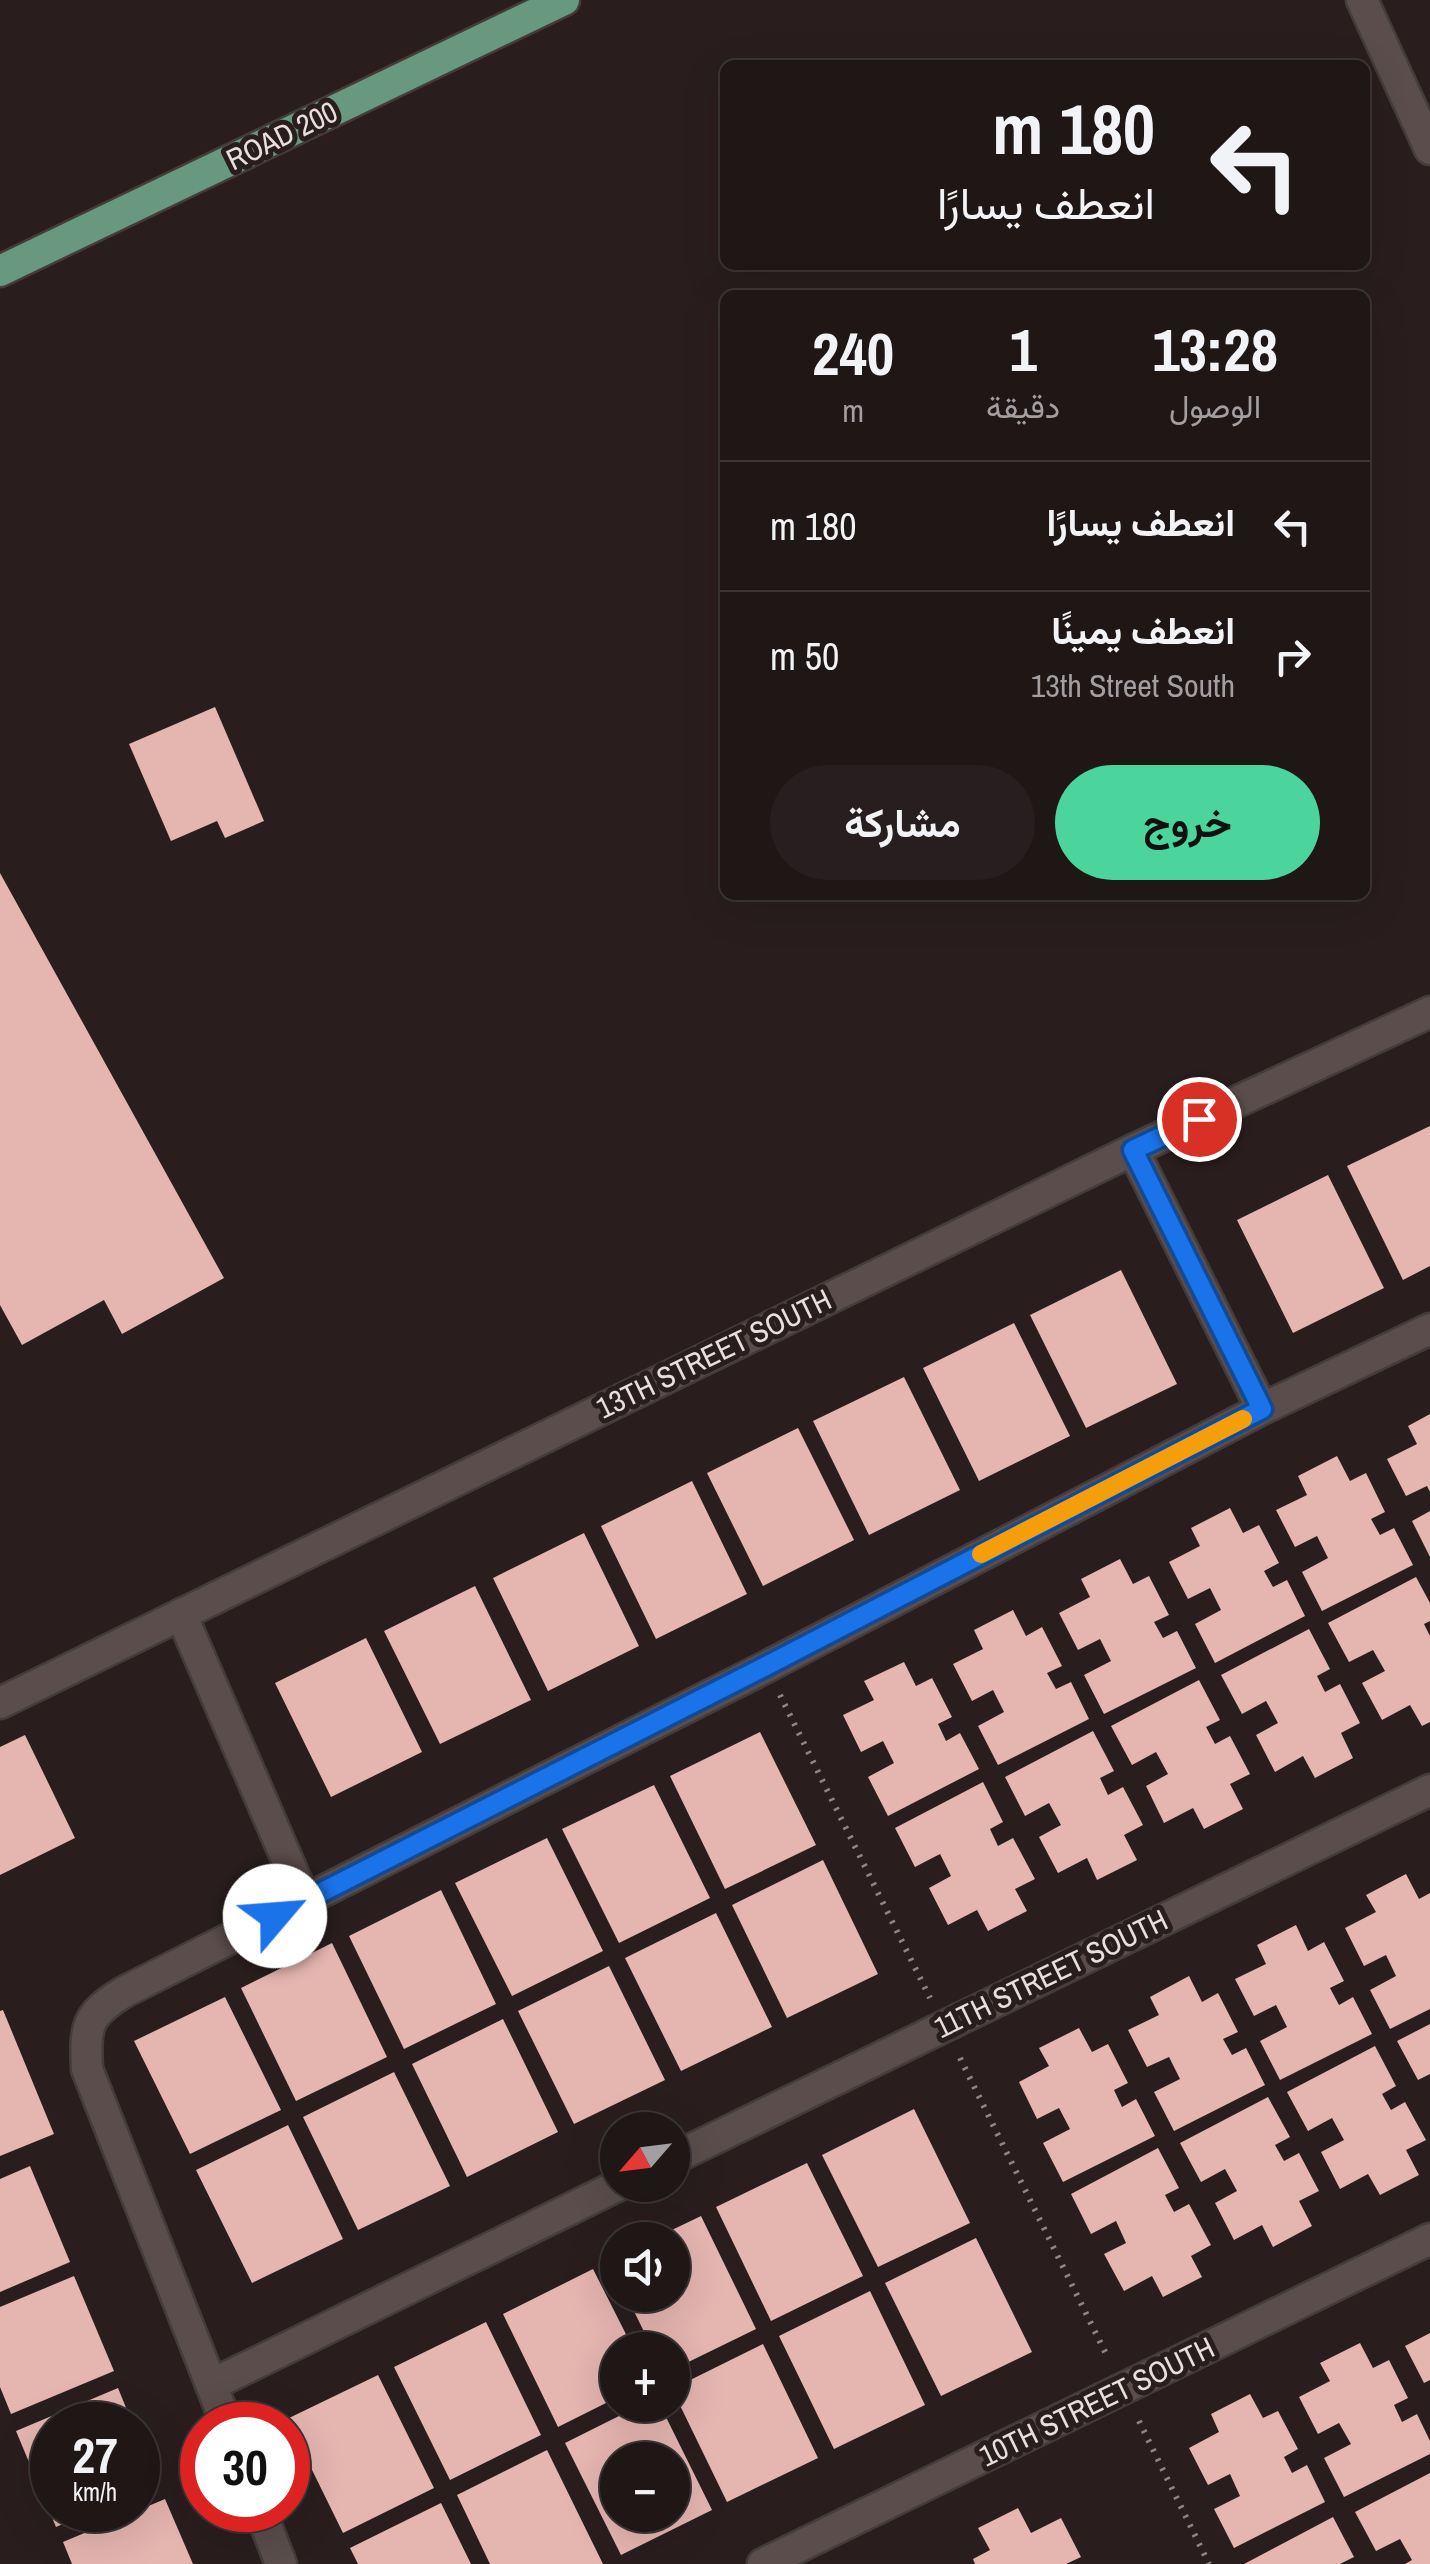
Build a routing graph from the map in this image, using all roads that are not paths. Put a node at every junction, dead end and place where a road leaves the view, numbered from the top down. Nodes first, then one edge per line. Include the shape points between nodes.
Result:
1 (564, 0) edge
2 (1362, 0) edge
3 (1430, 149) edge
4 (0, 272) edge
5 (1430, 1012) edge
6 (1133, 1150) junction
7 (1430, 1328) edge
8 (1262, 1409) junction
9 (180, 1614) junction
10 (0, 1702) edge
11 (1430, 1790) edge
12 (305, 1901) junction
13 (690, 2150) edge
14 (600, 2194) edge
15 (1430, 2239) edge
16 (211, 2385) junction
17 (218, 2402) edge
18 (269, 2532) edge
19 (281, 2564) edge
20 (763, 2564) edge

1 - 4 main road, ROAD 200
2 - 3 street
5 - 6 street, 13TH STREET SOUTH
6 - 8 street
6 - 9 street, 13TH STREET SOUTH
7 - 8 street
8 - 12 street
9 - 10 street, 13TH STREET SOUTH
9 - 12 street
11 - 13 street, 11TH STREET SOUTH
12 - 16 street via 98,2008 86,2036 87,2068
14 - 16 street
15 - 20 street, 10TH STREET SOUTH
16 - 17 street
18 - 19 street

